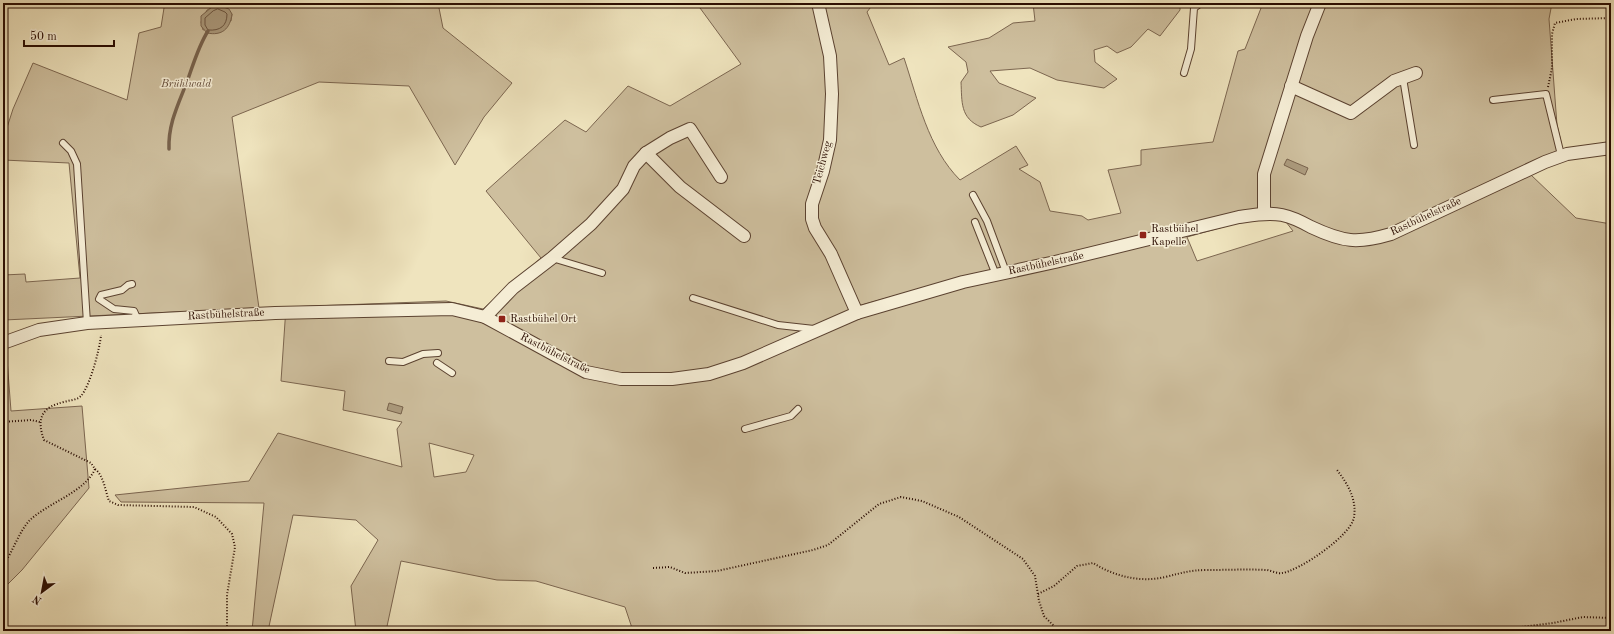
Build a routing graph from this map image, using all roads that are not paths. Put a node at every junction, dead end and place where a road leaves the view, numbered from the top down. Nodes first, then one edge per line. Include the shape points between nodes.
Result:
1 (818, 3) edge
2 (1201, 3) edge
3 (1320, 3) edge
4 (1184, 72) dead end
5 (1416, 73) dead end
6 (1403, 78) junction
7 (1291, 86) junction
8 (1493, 100) dead end
9 (63, 142) dead end
10 (1414, 145) dead end
11 (1611, 148) edge
12 (646, 153) junction
13 (1561, 156) junction
14 (721, 177) dead end
15 (973, 195) dead end
16 (1264, 214) junction
17 (975, 222) dead end
18 (744, 236) dead end
19 (552, 258) junction
20 (602, 273) dead end
21 (1001, 274) junction
22 (132, 284) dead end
23 (693, 298) dead end
24 (857, 313) junction
25 (485, 316) junction
26 (138, 320) junction
27 (87, 323) junction
28 (817, 330) junction
29 (3, 342) edge
30 (438, 353) dead end
31 (390, 361) dead end
32 (437, 363) dead end
33 (452, 373) dead end
34 (798, 409) dead end
35 (746, 429) dead end

1 - 24 street, Teichweg via 830,56 832,102 830,140 812,204 812,219 831,254
2 - 4 lane via 1194,8 1191,49
3 - 7 street
5 - 6 street
6 - 7 street via 1394,81 1351,113
6 - 10 lane
7 - 16 street via 1264,174
8 - 13 lane via 1546,94
9 - 27 lane via 77,164
11 - 13 street, Rastbühelstraße
12 - 14 street via 690,129
12 - 18 street via 680,188
12 - 19 street via 634,166 618,195 591,224
13 - 16 street, Rastbühelstraße via 1525,170 1391,234 1367,240 1342,240 1283,215
15 - 21 lane via 986,221
16 - 21 street, Rastbühelstraße via 1239,217
17 - 21 lane
19 - 20 lane
19 - 25 street via 513,288
21 - 24 street, Rastbühelstraße via 963,282
22 - 26 lane via 122,290 101,295 99,299 114,309 134,311
23 - 28 lane via 778,325
24 - 28 street, Rastbühelstraße
25 - 26 street, Rastbühelstraße via 452,309 275,313
25 - 28 street, Rastbühelstraße via 586,372 639,380 709,374 743,363
26 - 27 street, Rastbühelstraße
27 - 29 street, Rastbühelstraße via 39,330
30 - 31 lane via 423,354 403,362
32 - 33 lane
34 - 35 lane via 791,416

